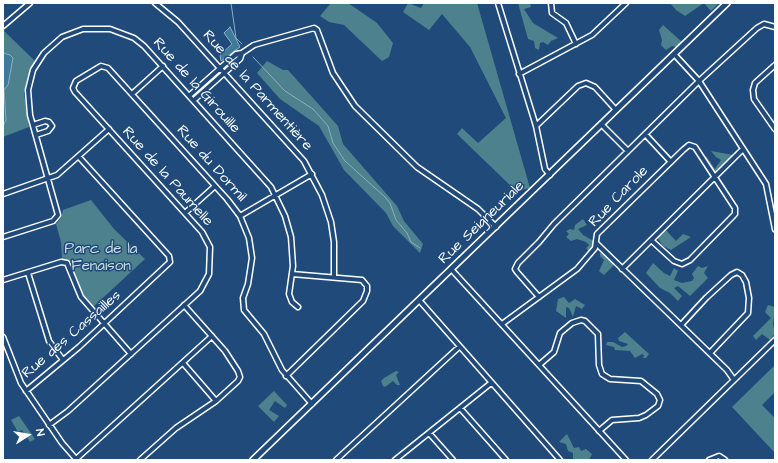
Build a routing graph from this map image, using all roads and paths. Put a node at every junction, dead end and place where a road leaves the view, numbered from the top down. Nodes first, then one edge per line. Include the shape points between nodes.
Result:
1 (30, 3) edge
2 (155, 3) edge
3 (498, 3) edge
4 (551, 3) edge
5 (626, 3) edge
6 (727, 3) edge
7 (3, 26) edge
8 (775, 27) edge
9 (576, 44) junction
10 (242, 53) junction
11 (674, 54) junction
12 (775, 65) edge
13 (163, 66) junction
14 (220, 68) junction
15 (224, 72) junction
16 (519, 74) junction
17 (699, 81) junction
18 (132, 94) junction
19 (190, 96) junction
20 (194, 100) junction
21 (616, 110) junction
22 (775, 119) edge
23 (771, 123) junction
24 (601, 124) junction
25 (33, 125) junction
26 (536, 126) junction
27 (775, 129) edge
28 (109, 130) junction
29 (645, 134) junction
30 (36, 135) junction
31 (743, 149) junction
32 (628, 151) junction
33 (79, 156) junction
34 (671, 162) junction
35 (312, 174) junction
36 (550, 175) junction
37 (715, 177) junction
38 (49, 178) junction
39 (215, 186) junction
40 (3, 194) edge
41 (276, 195) junction
42 (185, 213) junction
43 (240, 216) junction
44 (496, 227) junction
45 (775, 228) edge
46 (3, 237) edge
47 (651, 240) junction
48 (596, 244) junction
49 (451, 269) junction
50 (622, 269) junction
51 (28, 273) junction
52 (292, 274) junction
53 (334, 277) junction
54 (3, 280) edge
55 (539, 297) junction
56 (419, 300) junction
57 (184, 305) junction
58 (298, 307) dead end
59 (104, 324) junction
60 (502, 324) junction
61 (681, 325) junction
62 (212, 336) junction
63 (3, 337) edge
64 (775, 340) edge
65 (459, 347) junction
66 (710, 353) junction
67 (131, 354) junction
68 (63, 360) junction
69 (183, 363) junction
70 (539, 365) junction
71 (286, 376) junction
72 (734, 380) junction
73 (491, 383) junction
74 (26, 391) junction
75 (216, 401) junction
76 (312, 404) junction
77 (460, 408) junction
78 (49, 424) junction
79 (599, 431) junction
80 (429, 433) junction
81 (75, 459) edge
82 (140, 460) edge
83 (253, 460) edge
84 (336, 460) edge
85 (395, 460) edge
86 (453, 460) edge
87 (506, 460) edge
88 (560, 460) edge
89 (626, 460) edge
90 (652, 460) edge
91 (709, 460) edge
92 (725, 460) edge

1 - 7 street
2 - 14 street, Rue de la Parmentière via 178,22
3 - 16 street
4 - 9 street via 552,13 566,23
5 - 9 street via 592,35
6 - 11 street, Rue Seigneuriale
8 - 17 street via 764,24 757,28
9 - 16 street
10 - 14 street via 236,54
10 - 15 street via 240,59
10 - 44 street via 254,45 314,28 317,30 333,73 355,106 417,167 478,209
11 - 17 street
11 - 21 street, Rue Seigneuriale
12 - 23 street via 755,83 753,90 754,99
13 - 18 street
13 - 19 street, Rue de la Girouille
13 - 25 street, Rue de la Girouille via 144,46 122,32 98,28 83,29 62,37 44,53 33,70 28,102
14 - 15 street, Rue de la Parmentière
14 - 19 street
15 - 20 street
15 - 35 street, Rue de la Parmentière via 293,147
16 - 26 street
17 - 29 street
17 - 31 street
18 - 28 street, Rue de la Paumelle via 104,66 94,68 74,84 75,92
18 - 39 street, Rue du Dormil
19 - 20 street, Rue de la Girouille
20 - 41 street, Rue de la Girouille via 262,175
21 - 24 street, Rue Seigneuriale
21 - 26 street via 595,87 586,83 578,86
22 - 23 street
23 - 27 street
24 - 32 street
24 - 36 street, Rue Seigneuriale
25 - 30 street, Rue de la Girouille
25 - 30 street via 45,121 52,126 48,131
26 - 36 street via 545,169
28 - 33 street
28 - 42 street, Rue de la Paumelle
29 - 32 street
29 - 34 street
30 - 38 street, Rue de la Girouille
31 - 37 street
31 - 45 street via 766,184
32 - 55 street via 554,224 516,266 519,276
33 - 38 street via 63,171
33 - 59 street, Rue des Cassailles via 170,259 169,265
34 - 37 street, Rue Carole via 692,145
34 - 48 street, Rue Carole via 597,234
35 - 41 street
35 - 53 street, Rue de la Parmentière via 331,222
36 - 44 street, Rue Seigneuriale
37 - 47 street
37 - 47 street via 736,211 700,251 686,263 678,264
38 - 40 street
38 - 46 street, Rue de la Girouille via 58,211 57,218
39 - 42 street
39 - 43 street, Rue du Dormil
41 - 43 street
41 - 52 street, Rue de la Girouille via 291,237
42 - 57 street, Rue de la Paumelle via 202,232 211,255 209,274 205,283
43 - 71 street, Rue du Dormil via 249,238 252,258 243,298 244,310 264,334
44 - 49 street, Rue Seigneuriale
47 - 50 street
48 - 50 street
48 - 55 street, Rue Carole via 594,251 577,269
49 - 56 street, Rue Seigneuriale
49 - 60 street
50 - 61 street
51 - 54 street
51 - 59 street via 61,262 67,263 81,297
51 - 68 street via 49,341
52 - 53 street
52 - 58 street, Rue de la Girouille via 289,294 292,302
53 - 71 street via 362,280 367,286 366,295 363,301
55 - 60 street, Rue Carole
56 - 65 street
56 - 76 street, Rue Seigneuriale
57 - 62 street
57 - 67 street, Rue de la Paumelle
59 - 67 street
59 - 68 street, Rue des Cassailles
60 - 70 street
61 - 66 street
61 - 66 street via 731,274 737,272 742,275 749,298 748,313
62 - 69 street
62 - 75 street via 240,374 238,381
63 - 74 street via 13,366
64 - 72 street
65 - 73 street
65 - 84 street
66 - 72 street
67 - 78 street, Rue de la Paumelle via 68,411
68 - 74 street, Rue des Cassailles
69 - 75 street
69 - 81 street
70 - 79 street
70 - 79 street via 554,352 560,333 572,323 582,320 598,334 598,365 602,374 610,379 641,381 657,394 660,400 658,406 646,415 612,420
71 - 76 street, Rue du Dormil
72 - 90 street
73 - 77 street
73 - 88 street
74 - 78 street
75 - 82 street via 176,428
76 - 83 street, Rue Seigneuriale
77 - 80 street
77 - 87 street
78 - 81 street
79 - 89 street
80 - 85 street
80 - 86 street
91 - 92 street via 719,456

